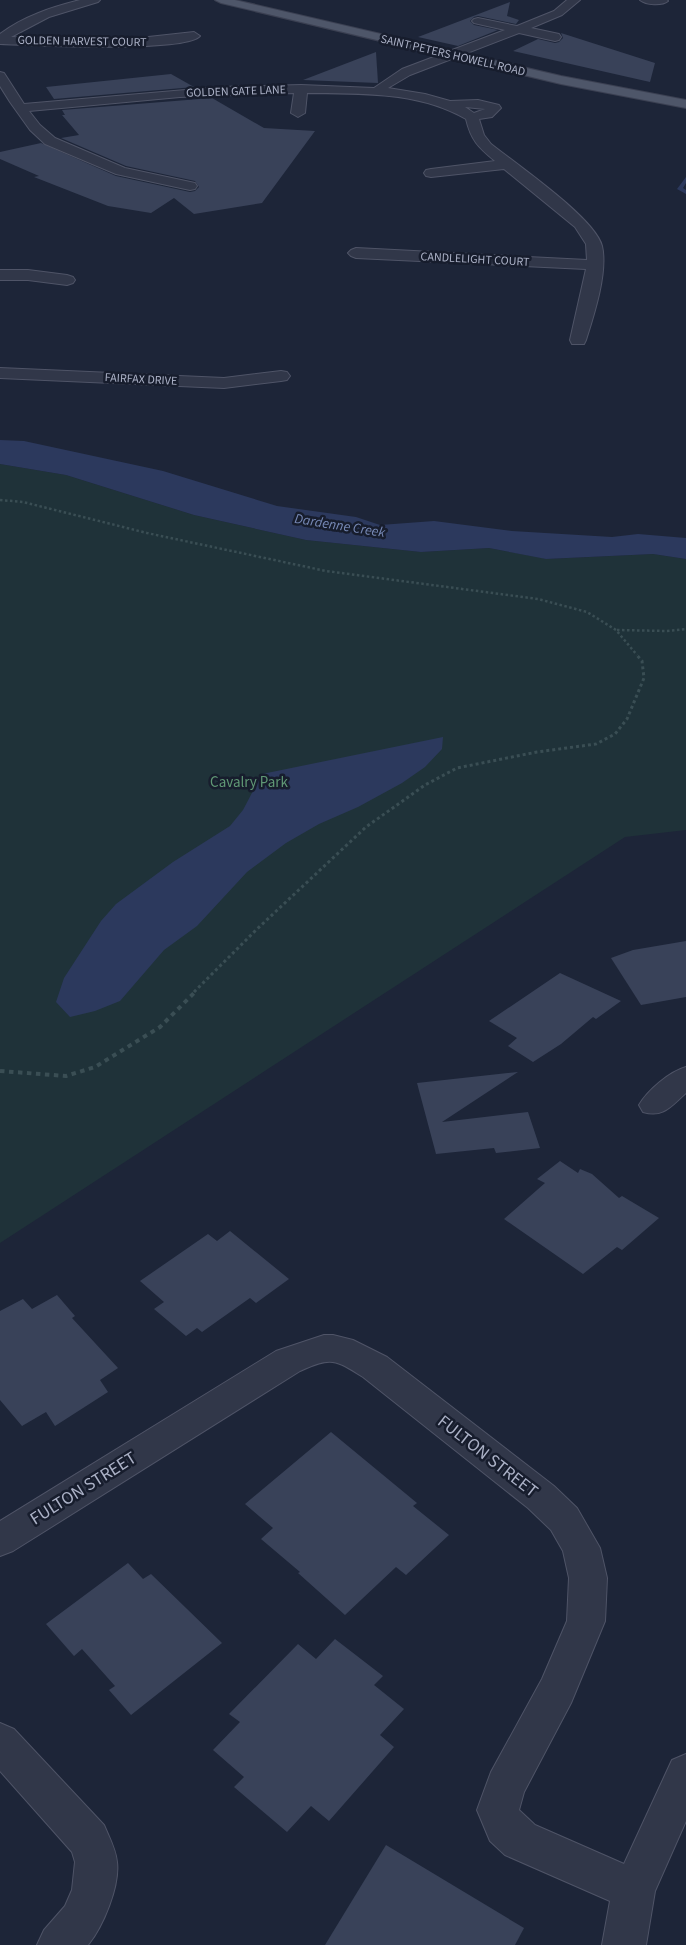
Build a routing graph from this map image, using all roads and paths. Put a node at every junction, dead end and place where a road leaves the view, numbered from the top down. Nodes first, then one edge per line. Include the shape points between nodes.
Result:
1 (94, 0) edge
2 (221, 0) edge
3 (574, 0) edge
4 (646, 0) edge
5 (662, 1) edge
6 (478, 21) dead end
7 (517, 29) junction
8 (194, 36) dead end
9 (555, 37) dead end
10 (0, 40) edge
11 (452, 54) junction
12 (0, 76) edge
13 (301, 89) junction
14 (377, 92) junction
15 (685, 103) edge
16 (449, 104) junction
17 (21, 108) junction
18 (298, 113) dead end
19 (472, 118) junction
20 (507, 164) junction
21 (431, 173) dead end
22 (190, 186) dead end
23 (356, 253) dead end
24 (594, 265) junction
25 (0, 275) edge
26 (67, 280) dead end
27 (578, 340) dead end
28 (0, 373) edge
29 (281, 376) dead end
30 (0, 500) edge
31 (686, 628) edge
32 (616, 630) junction
33 (0, 1071) edge
34 (686, 1077) edge
35 (654, 1104) dead end
36 (0, 1540) edge
37 (0, 1742) edge
38 (686, 1774) edge
39 (634, 1890) junction
40 (59, 1945) edge
41 (624, 1945) edge

1 - 10 street via 33,19
2 - 11 main road, SAINT PETERS HOWELL ROAD
3 - 7 street via 558,13
4 - 5 street
6 - 7 street
7 - 9 street
7 - 11 street
8 - 10 street, GOLDEN HARVEST COURT via 125,44
11 - 14 street via 392,79
11 - 15 main road, SAINT PETERS HOWELL ROAD via 584,85
12 - 17 street
13 - 14 street, GOLDEN GATE LANE
13 - 17 street, GOLDEN GATE LANE via 209,91
13 - 18 street
14 - 16 street, GOLDEN GATE LANE
16 - 19 street, GOLDEN GATE LANE
16 - 19 street, GOLDEN GATE LANE via 494,108 487,114
17 - 22 street via 41,135 63,148 127,173
19 - 20 street via 480,141
20 - 21 street
20 - 24 street via 582,224 595,249
23 - 24 street, CANDLELIGHT COURT
24 - 27 street
25 - 26 street
28 - 29 street, FAIRFAX DRIVE via 224,383
30 - 32 path via 24,502 146,533 326,571 538,599 587,612
31 - 32 path
32 - 33 path via 642,661 644,678 627,719 615,734 596,744 537,752 449,772 366,827 256,930 160,1028 95,1067 66,1076
34 - 35 street
36 - 39 street, FULTON STREET via 288,1361 316,1349 333,1347 350,1351 541,1497 564,1519 581,1548 588,1578 586,1621 557,1690 506,1786 498,1810 505,1827 520,1840
37 - 40 street via 88,1840 96,1862 93,1892 80,1921
38 - 39 street
39 - 41 street

